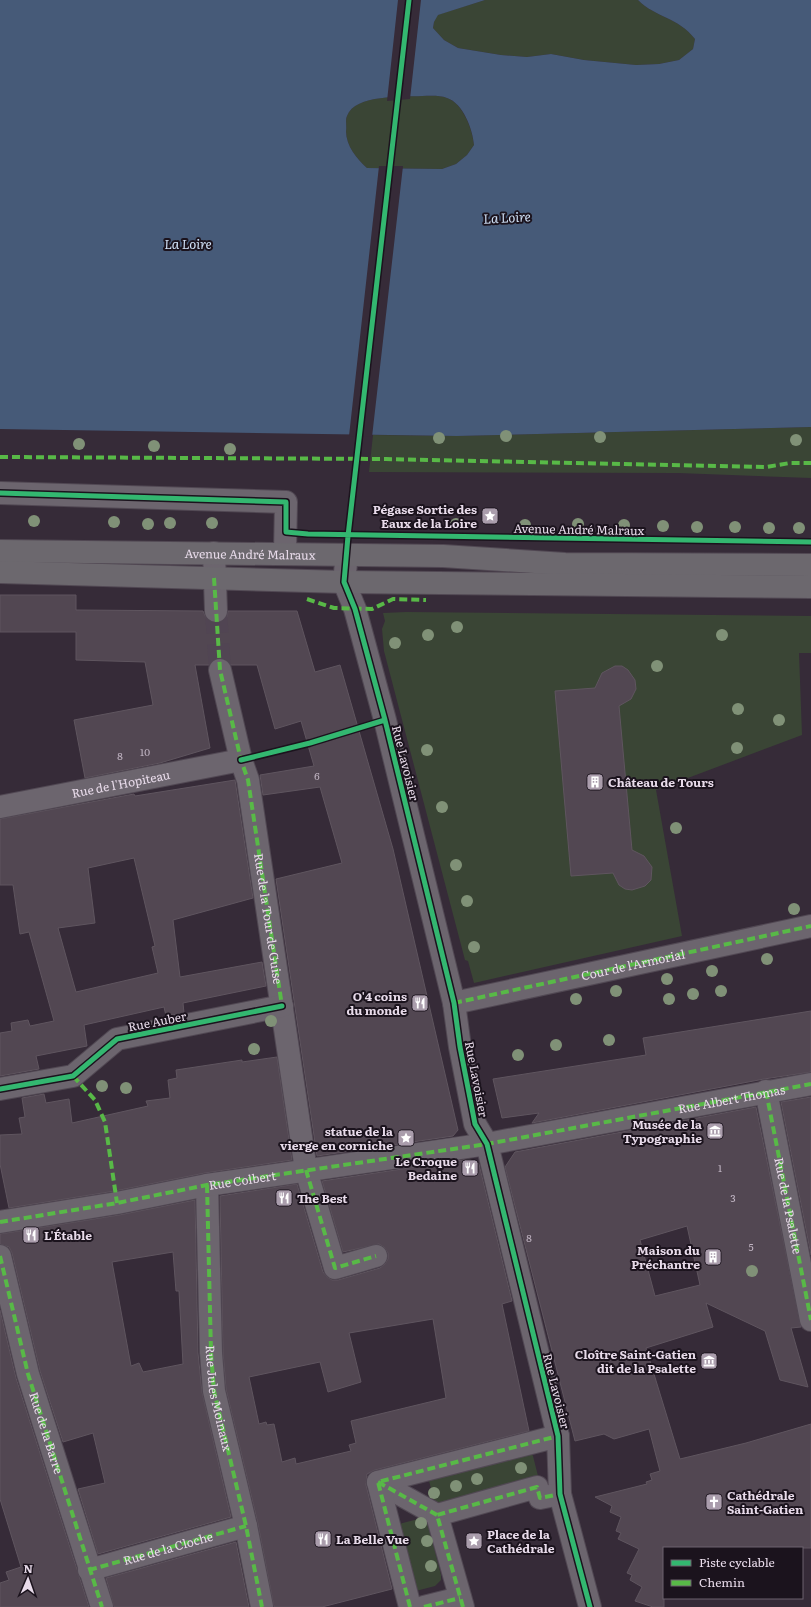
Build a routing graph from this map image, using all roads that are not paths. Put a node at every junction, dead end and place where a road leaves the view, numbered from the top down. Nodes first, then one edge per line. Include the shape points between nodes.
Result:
1 (0, 493) edge
2 (0, 551) edge
3 (214, 553) junction
4 (286, 553) junction
5 (347, 554) junction
6 (811, 565) edge
7 (0, 572) edge
8 (214, 578) junction
9 (344, 582) junction
10 (811, 587) edge
11 (216, 611) tunnel mouth
12 (220, 670) tunnel mouth
13 (241, 760) junction
14 (0, 807) edge
15 (811, 926) edge
16 (454, 1003) junction
17 (282, 1006) junction
18 (811, 1084) edge
19 (0, 1089) edge
20 (766, 1091) junction
21 (486, 1144) junction
22 (306, 1170) junction
23 (207, 1185) junction
24 (0, 1222) edge
25 (0, 1256) edge
26 (376, 1256) dead end
27 (811, 1320) edge
28 (558, 1436) junction
29 (378, 1482) junction
30 (560, 1494) junction
31 (437, 1515) junction
32 (246, 1526) junction
33 (90, 1570) junction
34 (462, 1602) edge
35 (102, 1607) edge
36 (262, 1607) edge
37 (410, 1607) edge
38 (424, 1607) edge
39 (590, 1607) edge

1 - 4 street via 286,502
2 - 3 main road, Avenue André Malraux
3 - 4 main road, Avenue André Malraux
3 - 8 street
4 - 5 main road, Avenue André Malraux
5 - 6 main road, Avenue André Malraux via 443,556 565,564
5 - 9 street, Rue Lavoisier
7 - 8 main road, Avenue André Malraux
8 - 9 main road, Avenue André Malraux
8 - 11 street
9 - 10 main road, Avenue André Malraux
9 - 16 street, Rue Lavoisier via 385,720
12 - 13 street, Rue de la Tour de Guise
13 - 14 street, Rue de l'Hopiteau
13 - 17 street, Rue de la Tour de Guise via 248,780
15 - 16 street, Cour de l'Armorial
16 - 21 street, Rue Lavoisier via 475,1124
17 - 19 street, Rue Auber via 117,1039 73,1076
17 - 22 street, Rue de la Tour de Guise
18 - 20 street, Rue Albert Thomas
20 - 21 street, Rue Albert Thomas
20 - 27 street, Rue de la Psalette
21 - 22 street, Rue Colbert
21 - 28 street, Rue Lavoisier
22 - 23 street, Rue Colbert
22 - 26 street, Rue de la Tour de Guise via 335,1268
23 - 24 street, Rue Colbert
23 - 32 street, Rue Jules Moinaux via 214,1391
25 - 33 street, Rue de la Barre via 28,1374
28 - 29 street
28 - 30 street, Rue Lavoisier
29 - 31 street
29 - 37 street
30 - 31 street via 540,1498 537,1487
30 - 39 street, Rue Lavoisier
31 - 34 street
32 - 33 street, Rue de la Cloche
32 - 36 street, Rue Jules Moinaux
33 - 35 street, Rue de la Barre
34 - 38 street

